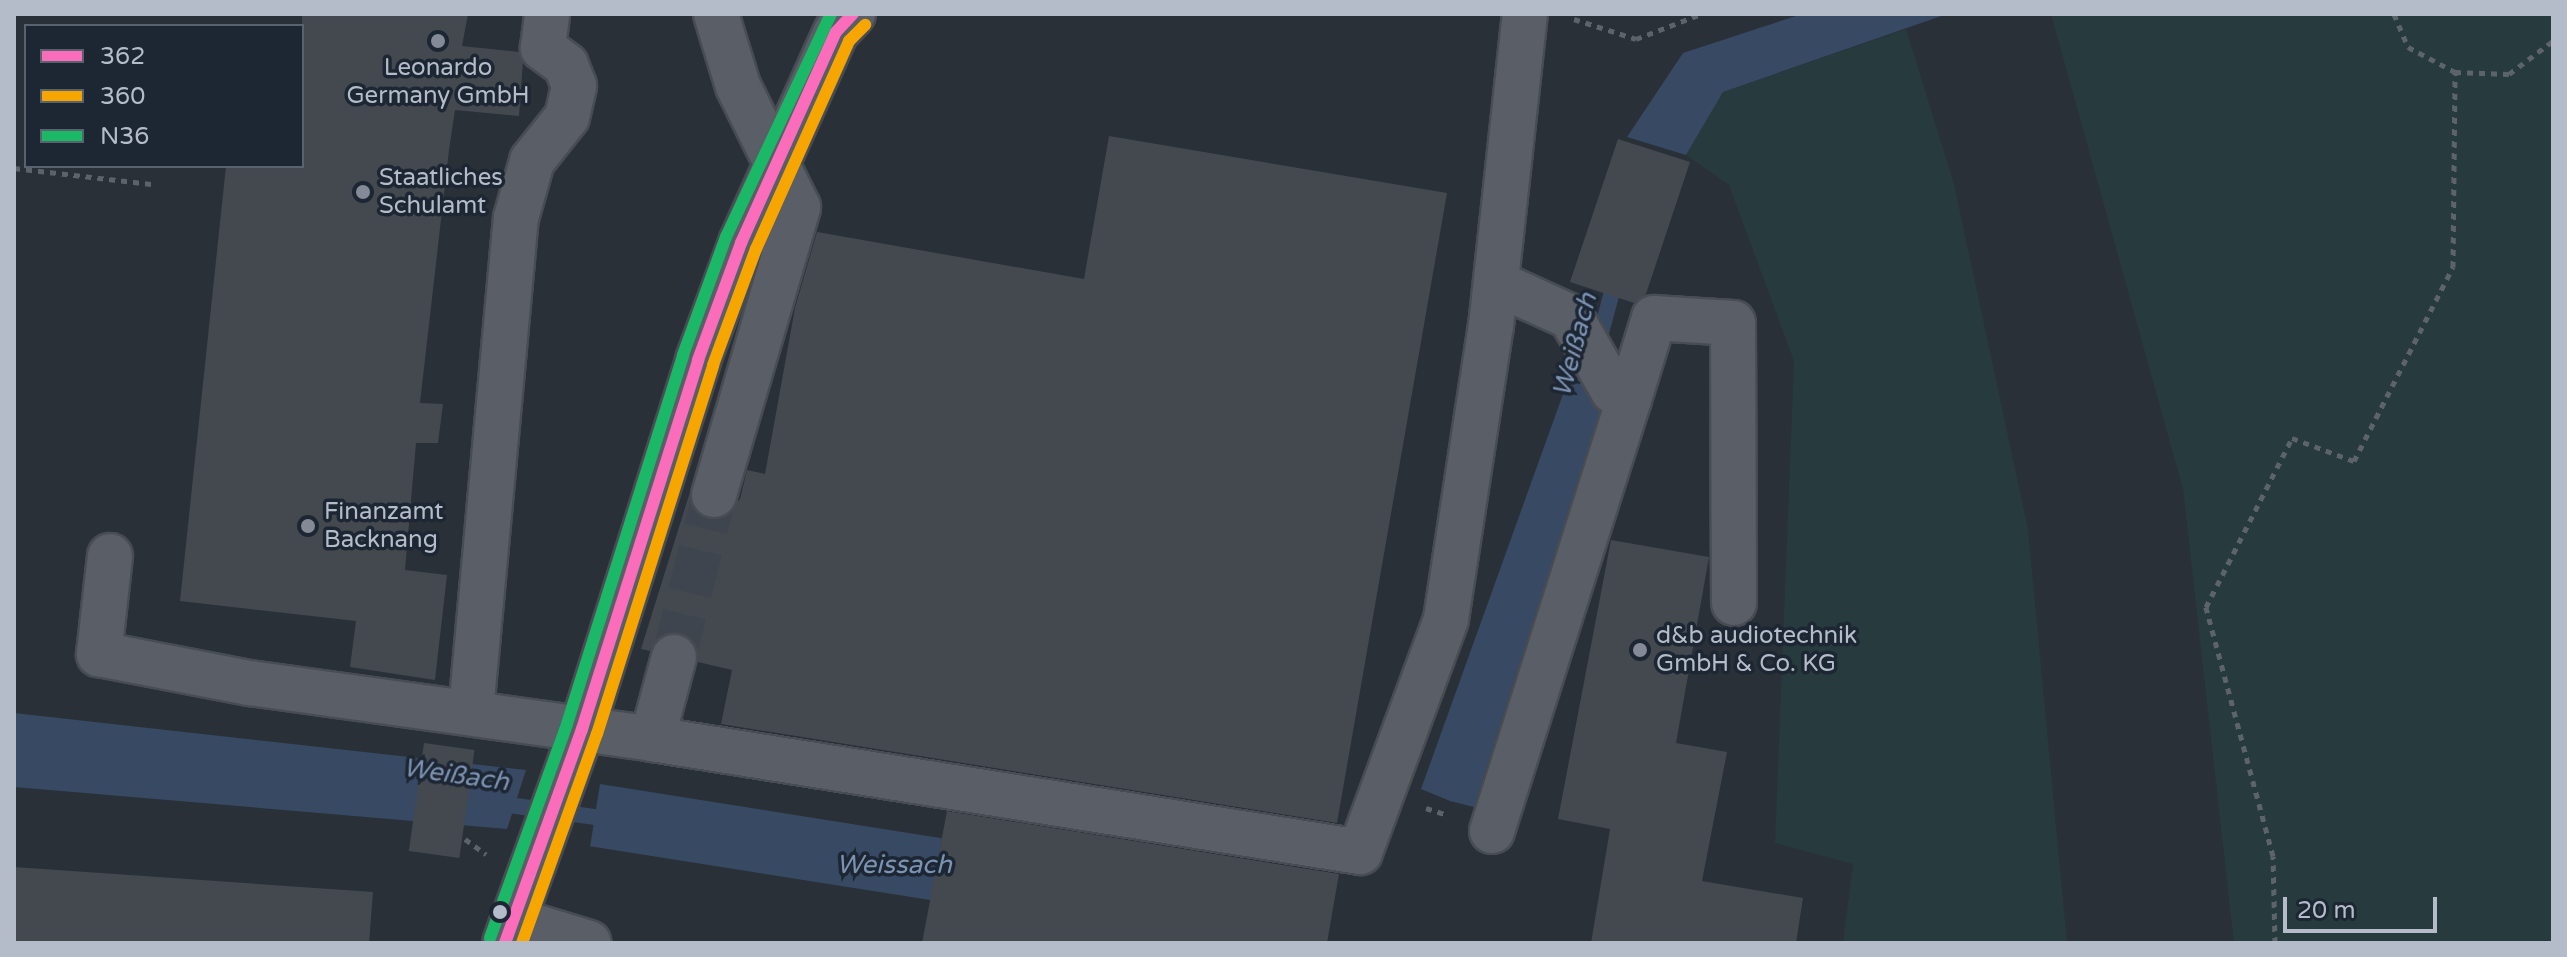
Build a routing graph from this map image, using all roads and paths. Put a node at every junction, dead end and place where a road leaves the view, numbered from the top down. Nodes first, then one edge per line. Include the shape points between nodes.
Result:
1 (547, 14) edge
2 (716, 14) edge
3 (1525, 14) edge
4 (1558, 14) edge
5 (1701, 14) edge
6 (2394, 14) edge
7 (835, 20) edge
8 (2553, 41) edge
9 (2455, 72) junction
10 (777, 157) junction
11 (14, 168) edge
12 (151, 184) dead end
13 (1496, 283) junction
14 (1621, 395) junction
15 (714, 495) tunnel mouth
16 (110, 556) dead end
17 (1734, 603) dead end
18 (674, 657) tunnel mouth
19 (471, 711) junction
20 (582, 729) junction
21 (652, 739) junction
22 (1492, 831) dead end
23 (509, 931) edge
24 (589, 943) edge
25 (2275, 943) edge

1 - 19 street via 543,48 566,65 574,86 567,117 532,161 516,218
2 - 10 street via 728,92
3 - 13 street
4 - 5 path via 1636,39
6 - 9 path via 2408,47
7 - 10 street
8 - 9 path via 2509,74
9 - 25 path via 2453,267 2354,461 2292,438 2206,607 2273,856
10 - 15 street via 798,207
10 - 20 street via 698,360
11 - 12 path
13 - 14 street via 1571,317
13 - 21 street via 1446,619 1360,852
14 - 17 street via 1654,318 1733,323
14 - 22 street
16 - 19 street via 99,654 250,683
18 - 21 street
19 - 20 street
20 - 21 street
20 - 23 street
23 - 24 street

